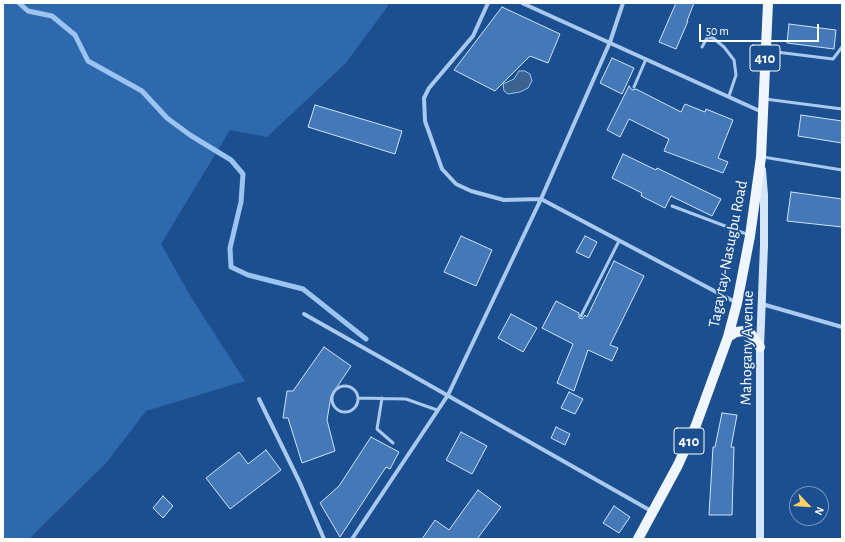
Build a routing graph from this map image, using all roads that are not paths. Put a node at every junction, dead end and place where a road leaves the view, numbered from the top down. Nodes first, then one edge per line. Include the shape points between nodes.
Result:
1 (488, 3) edge
2 (522, 3) edge
3 (623, 3) edge
4 (768, 3) edge
5 (610, 42) junction
6 (702, 47) dead end
7 (842, 47) edge
8 (766, 51) junction
9 (646, 59) junction
10 (634, 87) dead end
11 (729, 96) junction
12 (764, 99) junction
13 (842, 109) edge
14 (763, 112) junction
15 (761, 157) junction
16 (842, 170) edge
17 (541, 199) junction
18 (672, 206) dead end
19 (750, 236) junction
20 (619, 241) junction
21 (737, 303) junction
22 (762, 304) junction
23 (304, 314) dead end
24 (581, 316) dead end
25 (842, 327) edge
26 (728, 336) junction
27 (760, 347) junction
28 (448, 395) junction
29 (359, 398) junction
30 (382, 398) junction
31 (259, 399) dead end
32 (437, 410) junction
33 (393, 443) dead end
34 (653, 512) junction
35 (324, 539) edge
36 (352, 539) edge
37 (638, 539) edge
38 (760, 539) edge

1 - 17 street via 473,36 429,88 424,98 425,121 442,169 456,184 504,200
2 - 5 street
3 - 5 street
4 - 8 main road, Tagaytay-Nasugbu Road / 410
5 - 9 street
5 - 17 street
6 - 11 lane via 707,38 713,38 734,60 736,75
7 - 8 lane via 833,59
8 - 12 main road, Tagaytay-Nasugbu Road / 410
9 - 10 lane
9 - 11 street
11 - 14 street
12 - 13 lane
12 - 14 main road, Tagaytay-Nasugbu Road / 410
14 - 15 main road, Tagaytay-Nasugbu Road / 410
15 - 16 lane
15 - 19 main road, Tagaytay-Nasugbu Road / 410
15 - 22 main road, Mahogany Avenue via 764,195
17 - 20 street
17 - 28 street
18 - 19 lane
19 - 21 main road, Tagaytay-Nasugbu Road / 410
20 - 21 street
20 - 24 lane
21 - 26 main road, Tagaytay-Nasugbu Road / 410
22 - 25 street
22 - 27 main road, Mahogany Avenue
23 - 28 street
26 - 27 main road via 744,331 751,334
26 - 34 main road, Tagaytay-Nasugbu Road / 410 via 696,425
27 - 38 main road, Mahogany Avenue
28 - 32 street
28 - 34 street
29 - 29 lane via 354,389 346,386 337,388 331,400 335,408 346,413 357,406
29 - 30 lane
30 - 32 lane via 406,399
30 - 33 lane via 377,429
31 - 35 street
32 - 36 street
34 - 37 main road, Tagaytay-Nasugbu Road / 410

